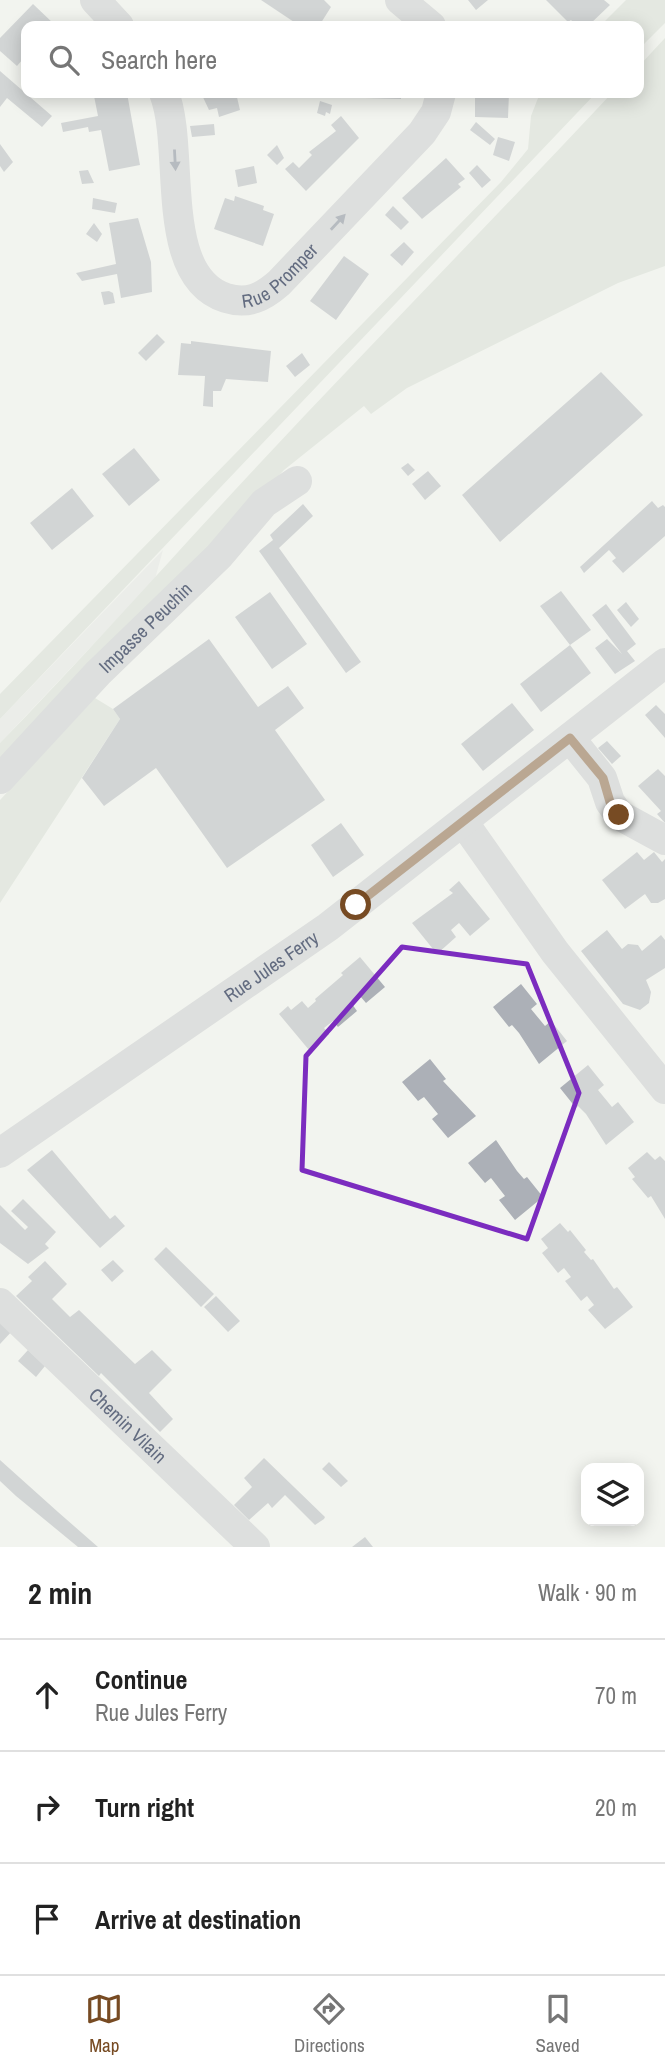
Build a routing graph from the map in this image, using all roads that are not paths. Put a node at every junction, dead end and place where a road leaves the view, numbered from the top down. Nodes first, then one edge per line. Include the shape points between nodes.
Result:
1 (95, 0) edge
2 (400, 0) edge
3 (114, 21) edge
4 (425, 21) edge
5 (165, 98) edge
6 (440, 98) edge
7 (296, 481) dead end
8 (665, 663) edge
9 (570, 738) junction
10 (0, 779) edge
11 (464, 823) junction
12 (665, 840) edge
13 (665, 1089) edge
14 (0, 1153) edge
15 (0, 1303) edge
16 (255, 1547) edge

1 - 3 street
2 - 4 street
5 -> 6 street, Rue Promper via 174,134 181,238 204,285 238,302 266,295 279,284 422,133
7 - 10 street, Impasse Peuchin via 264,503 219,556 98,673
8 - 9 street, Rue Jules Ferry
9 - 11 street, Rue Jules Ferry
9 - 12 street via 603,778 619,815
11 - 13 street via 555,952
11 - 14 street, Rue Jules Ferry via 328,927
15 - 16 street, Chemin Vilain

